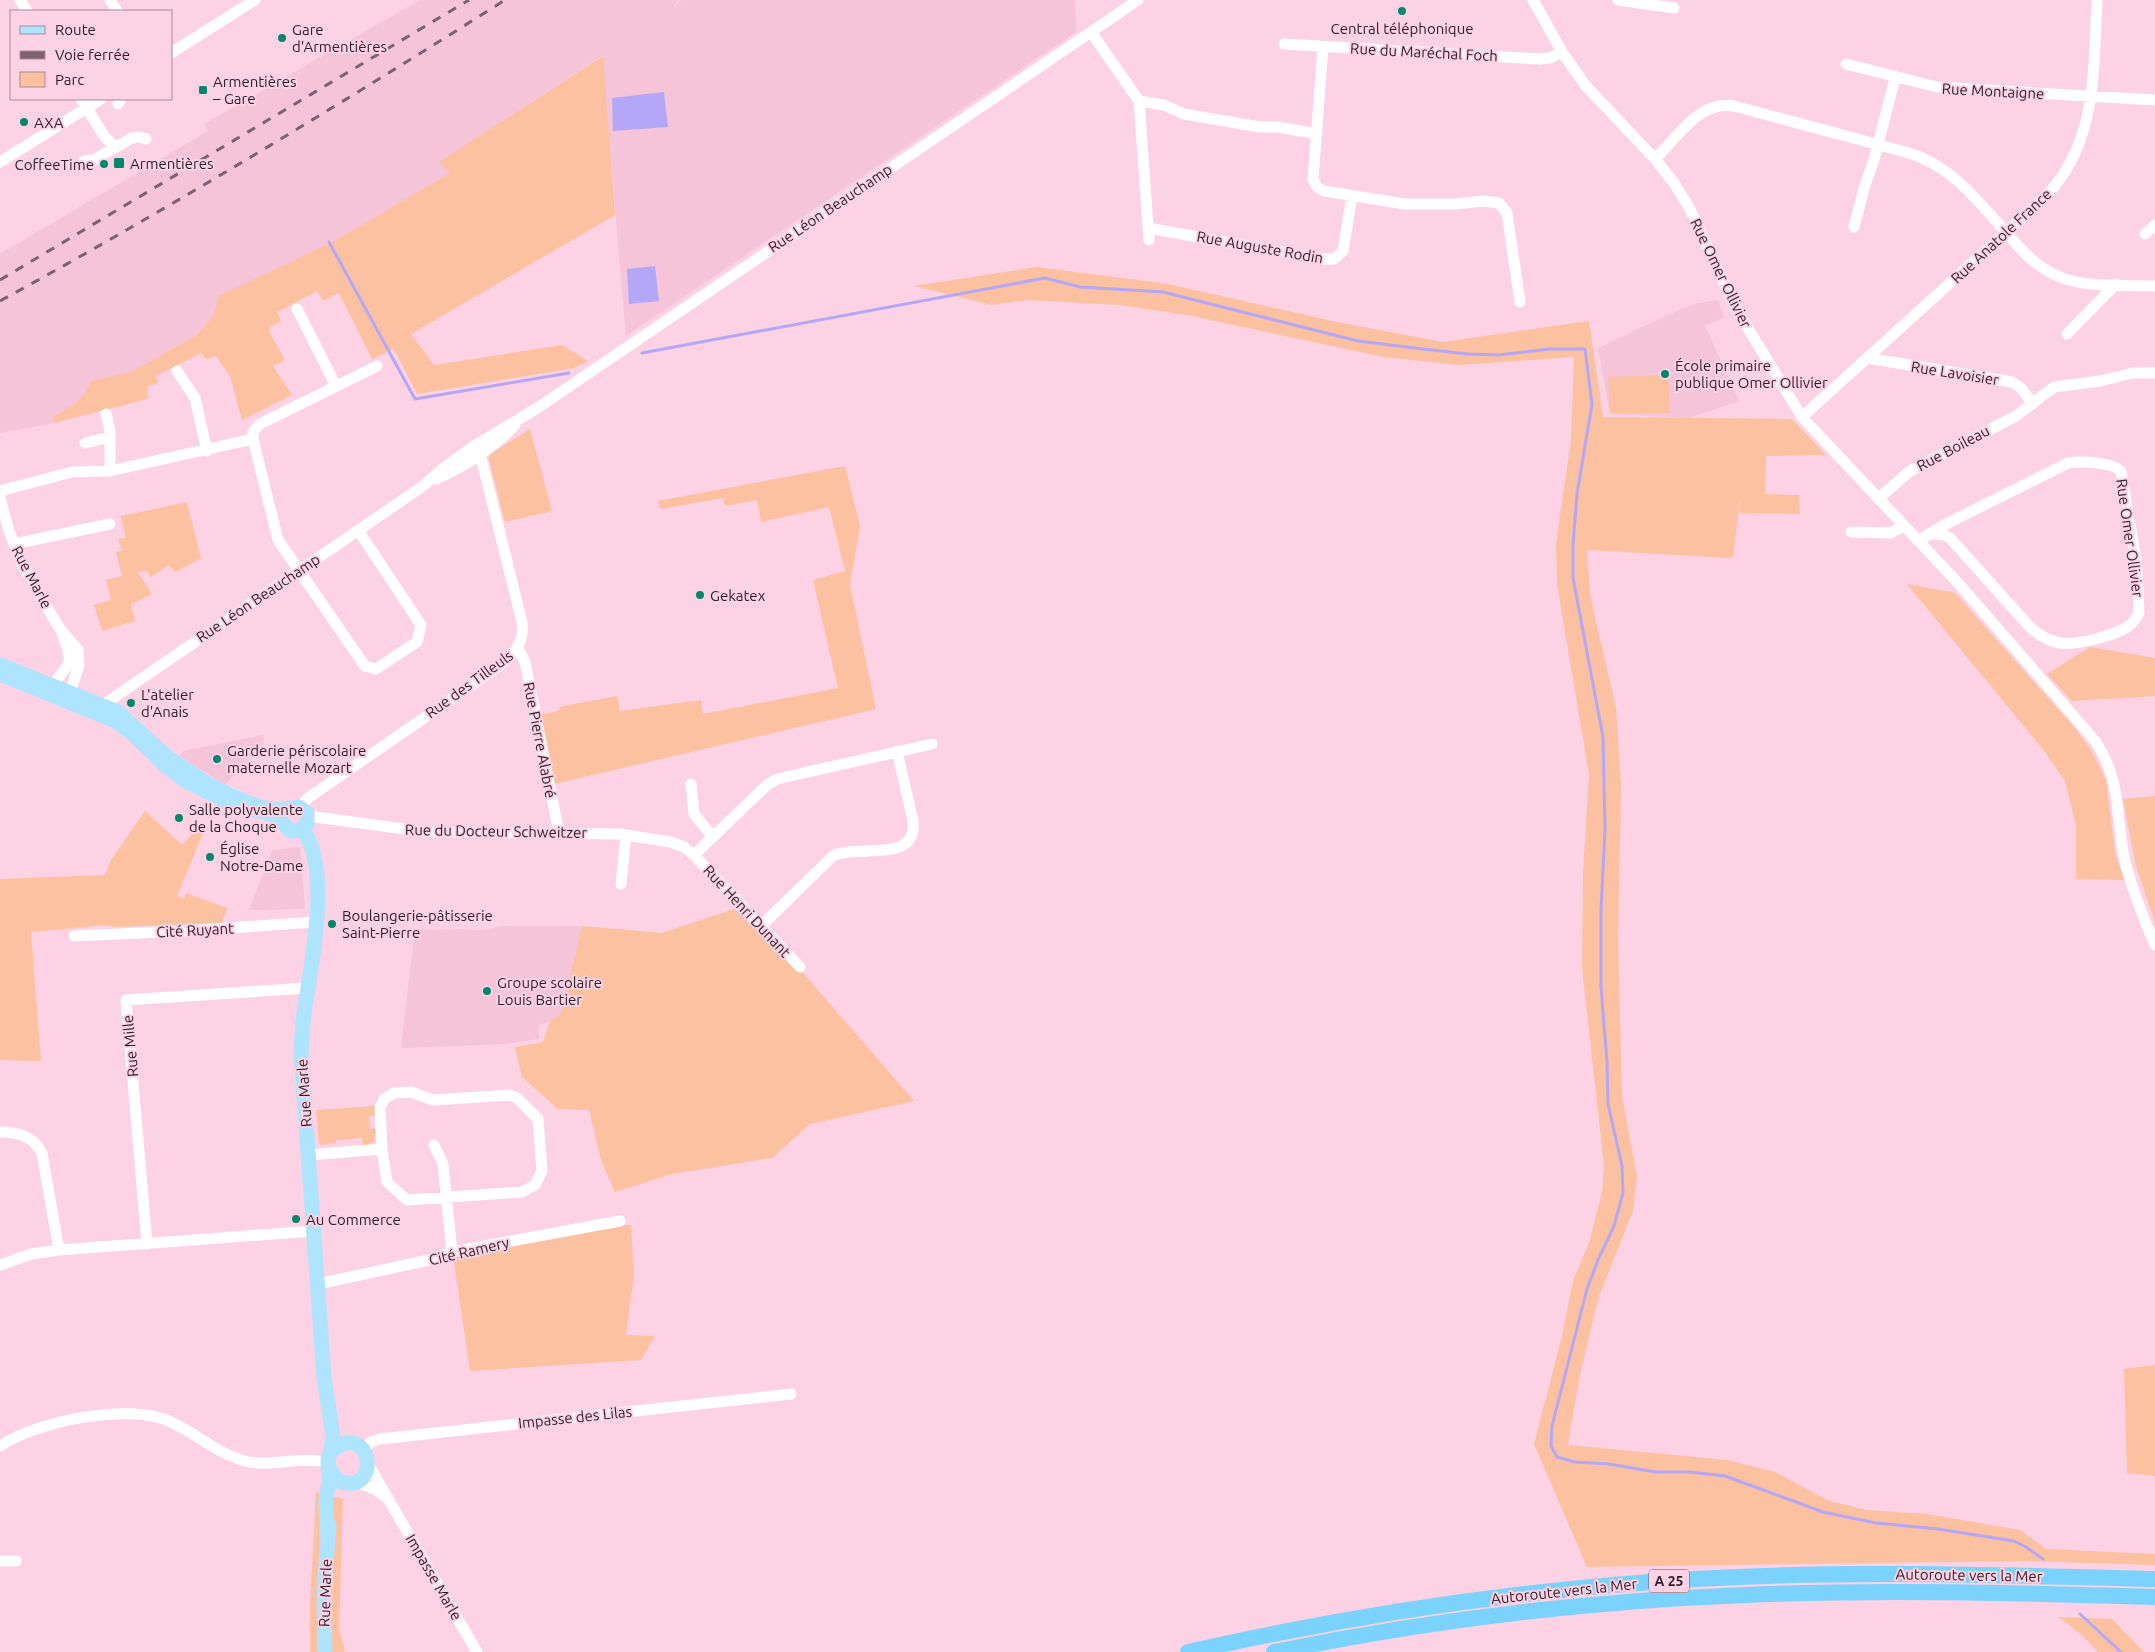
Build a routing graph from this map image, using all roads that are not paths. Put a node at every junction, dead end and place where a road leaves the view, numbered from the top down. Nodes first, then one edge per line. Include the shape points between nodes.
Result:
1 (255, 0) edge
2 (1138, 0) edge
3 (1533, 0) edge
4 (1618, 0) edge
5 (2097, 0) edge
6 (240, 5) edge
7 (1674, 8) dead end
8 (1091, 32) junction
9 (1284, 44) dead end
10 (1324, 47) junction
11 (172, 52) edge
12 (1562, 52) junction
13 (1846, 64) dead end
14 (1895, 78) junction
15 (2091, 96) junction
16 (98, 100) edge
17 (2155, 100) edge
18 (1139, 101) junction
19 (84, 104) edge
20 (1317, 134) junction
21 (146, 139) dead end
22 (1878, 145) junction
23 (115, 147) junction
24 (1655, 159) junction
25 (84, 161) dead end
26 (0, 162) edge
27 (1352, 196) junction
28 (2155, 225) edge
29 (1854, 226) dead end
30 (1148, 228) junction
31 (2006, 232) junction
32 (2145, 234) dead end
33 (1149, 240) dead end
34 (2116, 284) junction
35 (2155, 286) edge
36 (1520, 302) dead end
37 (297, 309) dead end
38 (2067, 334) dead end
39 (1867, 358) junction
40 (376, 366) dead end
41 (177, 371) dead end
42 (2155, 373) edge
43 (336, 386) junction
44 (2033, 404) junction
45 (106, 414) dead end
46 (1802, 417) junction
47 (110, 438) junction
48 (253, 439) junction
49 (85, 443) dead end
50 (477, 450) junction
51 (207, 451) junction
52 (110, 471) junction
53 (0, 491) edge
54 (0, 498) edge
55 (1878, 499) junction
56 (110, 524) dead end
57 (1904, 526) junction
58 (358, 530) junction
59 (1851, 532) dead end
60 (1931, 534) junction
61 (1918, 541) junction
62 (14, 544) junction
63 (299, 570) junction
64 (58, 626) junction
65 (518, 648) junction
66 (0, 666) edge
67 (0, 674) edge
68 (51, 690) junction
69 (69, 697) junction
70 (98, 708) junction
71 (932, 744) dead end
72 (896, 751) junction
73 (691, 784) dead end
74 (296, 817) junction
75 (559, 833) junction
76 (626, 834) junction
77 (713, 837) junction
78 (694, 855) junction
79 (621, 884) dead end
80 (316, 922) junction
81 (761, 926) junction
82 (74, 936) dead end
83 (2155, 945) edge
84 (800, 966) dead end
85 (307, 988) junction
86 (0, 1132) edge
87 (434, 1146) dead end
88 (382, 1149) junction
89 (309, 1155) junction
90 (446, 1197) junction
91 (620, 1220) dead end
92 (314, 1231) junction
93 (147, 1244) junction
94 (59, 1250) junction
95 (452, 1252) junction
96 (0, 1265) edge
97 (318, 1284) junction
98 (324, 1360) junction
99 (791, 1394) dead end
100 (0, 1446) edge
101 (362, 1453) junction
102 (329, 1462) junction
103 (354, 1483) junction
104 (390, 1501) junction
105 (327, 1534) junction
106 (0, 1561) edge
107 (16, 1561) dead end
108 (2155, 1579) edge
109 (2155, 1597) edge
110 (325, 1652) edge
111 (477, 1652) edge
112 (1188, 1652) edge
113 (1274, 1652) edge

1 - 6 street
2 - 8 street, Rue Léon Beauchamp
3 - 12 street, Rue Omer Ollivier
4 - 7 street
5 - 15 street, Rue Anatole France
6 - 11 street
8 - 18 street
8 - 50 street, Rue Léon Beauchamp via 524,417 500,429
9 - 10 street, Rue du Maréchal Foch
10 - 12 street, Rue du Maréchal Foch via 1544,59
10 - 20 street
12 - 24 street, Rue Omer Ollivier via 1594,96
13 - 14 street, Rue Montaigne
14 - 15 street, Rue Montaigne via 1937,87
14 - 22 street
15 - 17 street
15 - 31 street, Rue Anatole France via 2085,131 2069,166 2052,189
16 - 19 street
18 - 20 street via 1164,105 1184,114
18 - 30 street
19 - 23 street via 105,138
19 - 26 street
20 - 27 street via 1314,183 1324,192
21 - 23 street via 137,137
22 - 24 street via 1721,104 1698,115
22 - 29 street
22 - 31 street via 1917,155 1940,166 1961,183
23 - 25 street via 93,160
24 - 46 street, Rue Omer Ollivier via 1685,201 1735,307
27 - 30 street, Rue Auguste Rodin via 1342,252 1334,259
27 - 36 street via 1405,204 1484,201 1502,205 1507,213
28 - 32 street
30 - 33 street
31 - 34 street via 2032,260 2053,274 2074,281
31 - 39 street, Rue Anatole France
34 - 35 street
34 - 38 street
37 - 43 street
39 - 44 street, Rue Lavoisier via 2012,382
39 - 46 street, Rue Anatole France
40 - 43 street
41 - 51 street via 195,398
42 - 44 street, Rue Boileau via 2133,373 2058,386
43 - 48 street via 260,424 253,432
44 - 55 street, Rue Boileau via 1910,471
45 - 47 street
46 - 55 street, Rue Omer Ollivier
47 - 49 street
47 - 52 street
48 - 51 street
48 - 63 street via 275,534
50 - 58 street, Rue Léon Beauchamp via 446,466 423,486
50 - 65 street, Rue des Tilleuls via 522,622
51 - 52 street
52 - 53 street via 78,471
54 - 62 street, Rue Marle
55 - 57 street, Rue Omer Ollivier
56 - 62 street
57 - 59 street via 1890,533
57 - 61 street, Rue Omer Ollivier
58 - 63 street, Rue Léon Beauchamp
58 - 63 street via 421,625 416,642 376,669 365,666
60 - 60 street, Rue Omer Ollivier via 1944,534 1950,538 2029,626 2054,642 2066,644 2112,634 2128,627 2139,613 2137,565 2121,472 2116,467 2068,463
60 - 61 street, Rue Omer Ollivier
61 - 83 street, Rue Omer Ollivier via 1959,584 2101,750 2117,796 2127,867
62 - 64 street, Rue Marle
63 - 70 street, Rue Léon Beauchamp
64 - 68 street, Rue Marle via 70,662
64 - 69 street, Rue Marle via 74,643 80,657
65 - 74 street, Rue des Tilleuls via 495,669 308,798
65 - 75 street, Rue Pierre Alabré via 524,662
66 - 68 main road
67 - 68 main road
68 - 69 main road
69 - 70 main road
70 - 74 main road via 126,718 160,752 208,784 239,800
71 - 72 street
72 - 77 street via 777,779 761,790
72 - 81 street via 913,821 910,840 897,849 848,851 833,856
73 - 77 street via 694,814
74 - 75 street, Rue du Docteur Schweitzer via 427,832
74 - 80 main road, Rue Marle via 309,839 316,866
75 - 76 street, Rue du Docteur Schweitzer
76 - 78 street, Rue du Docteur Schweitzer via 671,842
76 - 79 street
77 - 78 street
78 - 81 street, Rue Henri Dunant
80 - 82 street, Cité Ruyant
80 - 85 main road, Rue Marle
81 - 84 street, Rue Henri Dunant
85 - 89 main road, Rue Marle via 302,1053
85 - 93 street, Rue Mille via 126,1000
86 - 94 street via 26,1136 42,1153
87 - 90 street via 443,1164
88 - 89 street
88 - 90 street via 385,1178 400,1196 406,1200
88 - 90 street via 380,1108 384,1099 394,1093 411,1092 433,1100 507,1095 517,1098 539,1123 542,1171 538,1181 522,1192
89 - 92 main road, Rue Marle
90 - 95 street
91 - 95 street, Cité Ramery
92 - 93 street
92 - 97 main road, Rue Marle
93 - 94 street
94 - 96 street via 31,1254
95 - 97 street, Cité Ramery
97 - 98 main road, Rue Marle
98 - 101 main road, Rue Marle via 342,1428
98 - 102 main road, Rue Marle via 325,1392 333,1437
99 - 101 street, Impasse des Lilas via 380,1439 371,1442
100 - 102 street via 46,1426 110,1414 137,1413 172,1422 212,1446 244,1460 260,1463 311,1459
101 - 102 main road via 343,1444 334,1448
101 - 103 main road via 364,1476
101 - 104 street, Impasse Marle
102 - 103 main road via 336,1480
102 - 105 main road, Rue Marle
103 - 104 street, Impasse Marle via 376,1490
103 - 105 main road, Rue Marle via 336,1496
104 - 111 street, Impasse Marle
105 - 110 main road, Rue Marle
106 - 107 street
108 - 112 highway, Autoroute vers la Mer / A 25 via 1861,1574 1638,1583 1414,1609
109 - 113 highway, A 25 via 1891,1592 1690,1598 1495,1616

